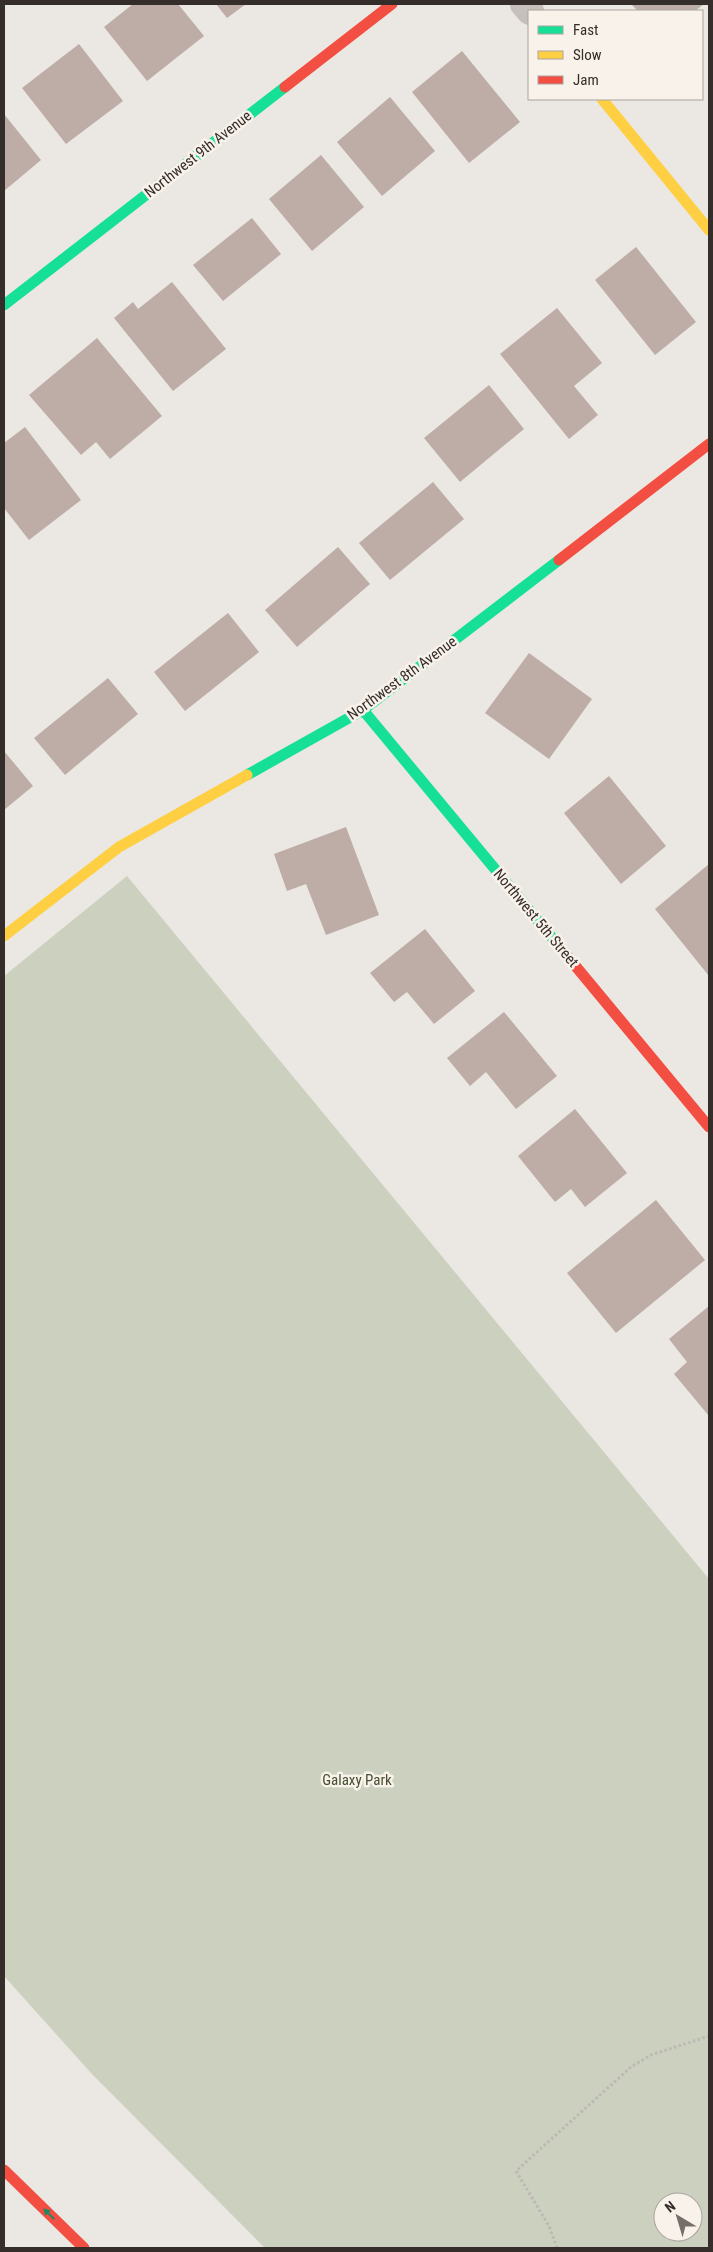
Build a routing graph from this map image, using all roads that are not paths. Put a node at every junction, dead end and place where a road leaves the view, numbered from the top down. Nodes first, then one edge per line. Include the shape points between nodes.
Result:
1 (392, 4) edge
2 (603, 100) edge
3 (709, 230) edge
4 (4, 305) edge
5 (709, 444) edge
6 (363, 710) junction
7 (4, 936) edge
8 (709, 1127) edge
9 (4, 2170) edge
10 (84, 2248) edge

1 - 4 main road, Northwest 9th Avenue
2 - 3 main road
5 - 6 main road, Northwest 8th Avenue
6 - 7 main road, Northwest 8th Avenue via 119,847
6 - 8 main road, Northwest 5th Street
10 -> 9 main road

